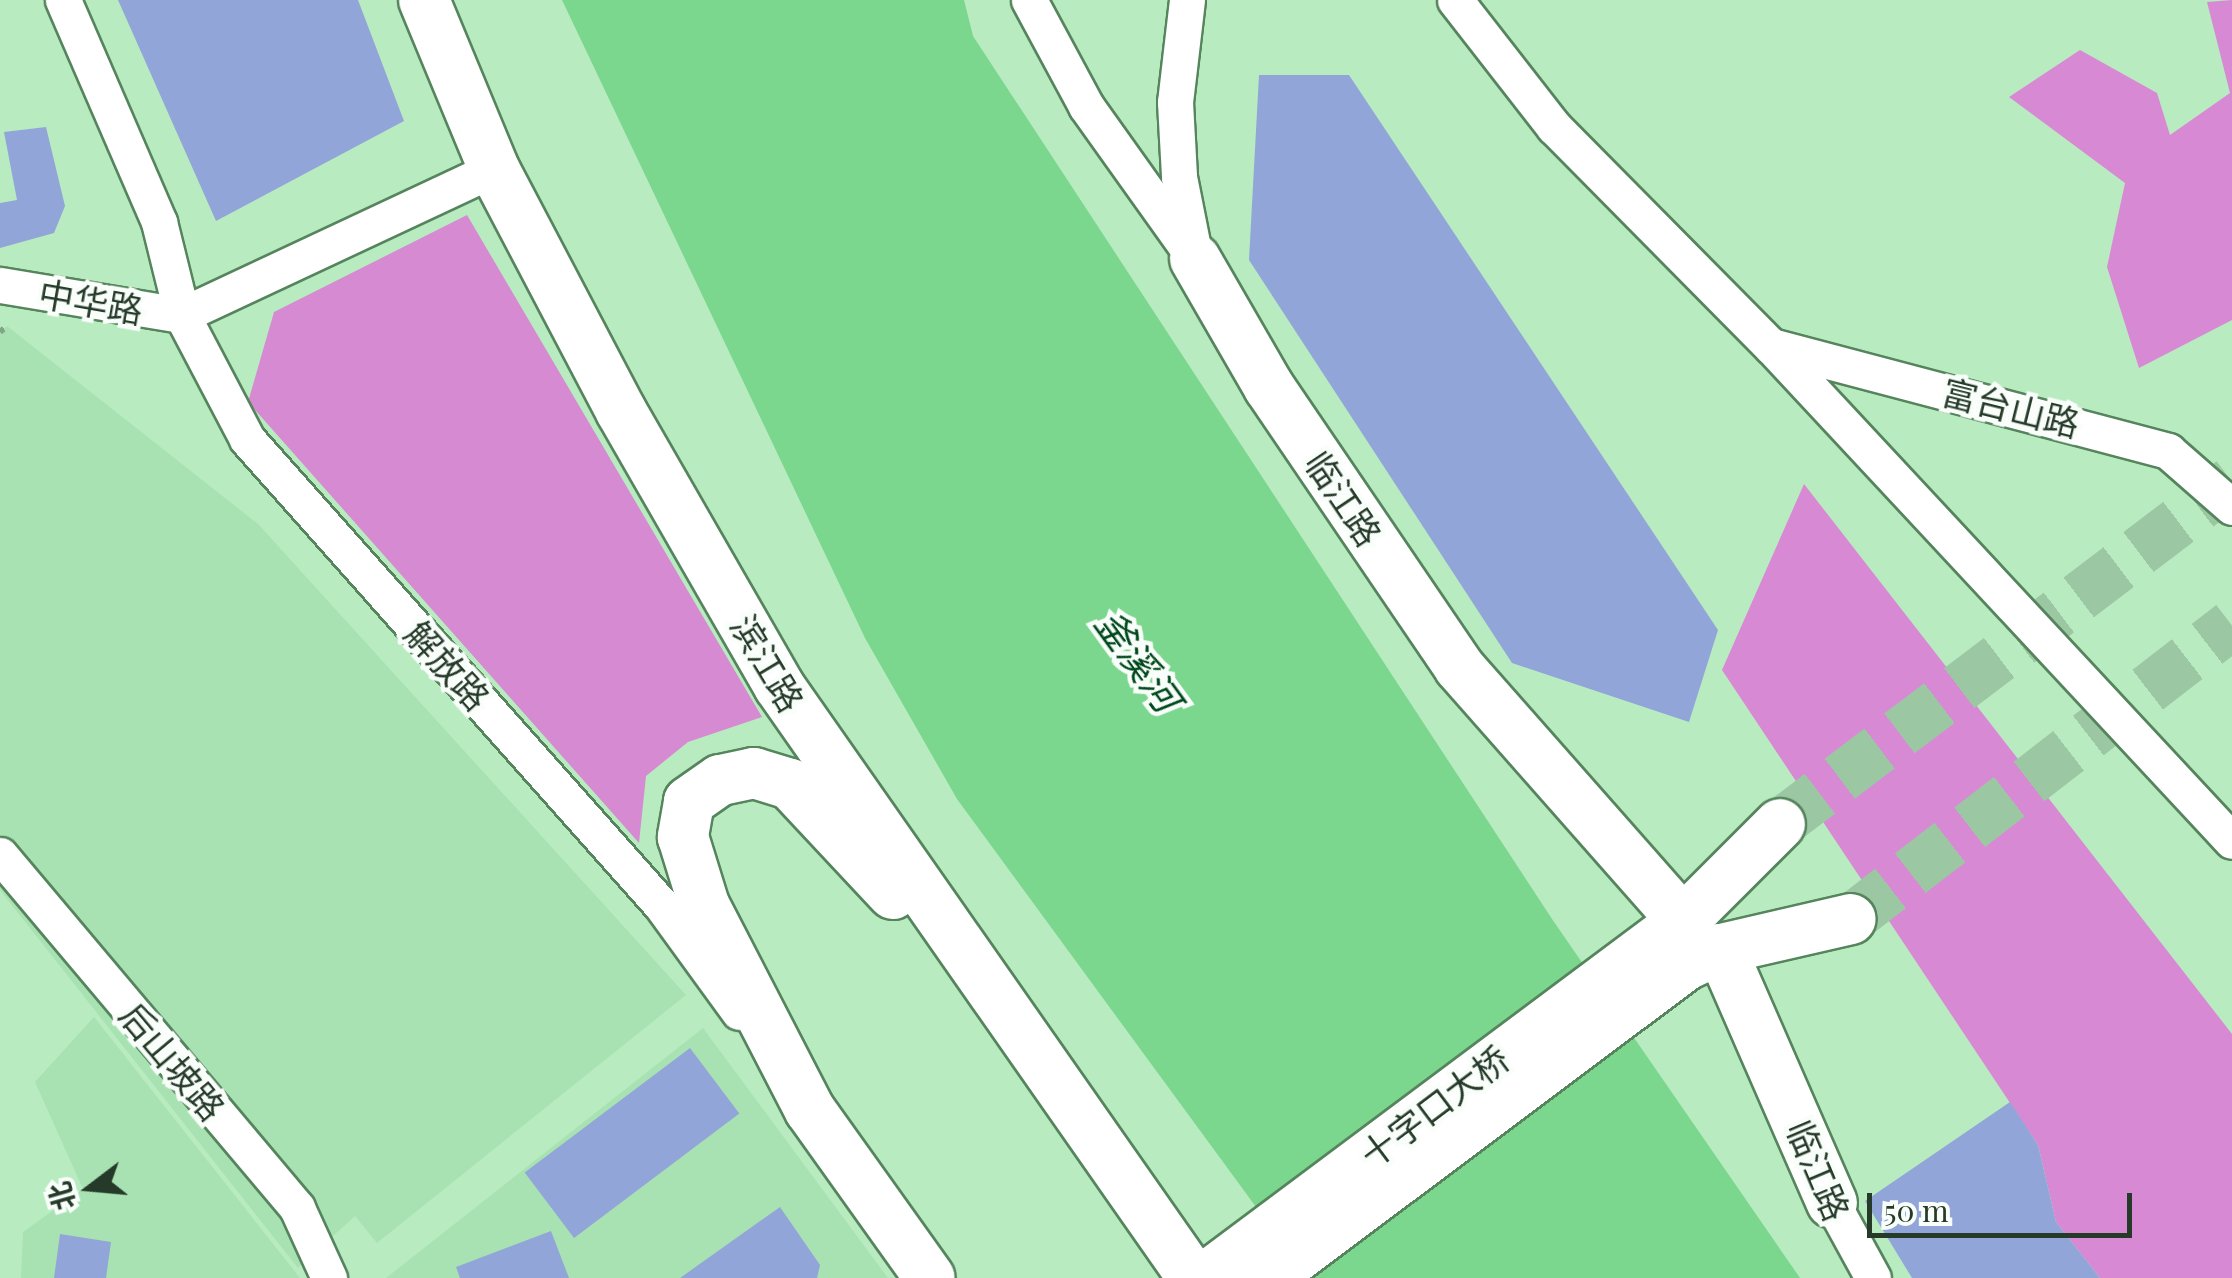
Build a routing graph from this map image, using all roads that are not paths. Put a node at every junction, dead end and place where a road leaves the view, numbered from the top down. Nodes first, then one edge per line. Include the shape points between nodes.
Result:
1 (63, 0) edge
2 (424, 0) edge
3 (1028, 0) edge
4 (1187, 0) edge
5 (1455, 0) edge
6 (494, 169) junction
7 (1195, 259) junction
8 (0, 285) edge
9 (182, 316) junction
10 (1771, 346) junction
11 (2232, 507) edge
12 (1780, 824) tunnel mouth
13 (2232, 841) edge
14 (0, 855) edge
15 (1851, 918) tunnel mouth
16 (1688, 942) junction
17 (963, 954) junction
18 (810, 1110) junction
19 (1832, 1203) joint
20 (329, 1278) edge
21 (930, 1278) edge
22 (1194, 1278) edge
23 (1204, 1278) edge
24 (1268, 1278) edge
25 (1874, 1278) edge

1 - 9 street, 解放路 via 159,222
2 - 6 main road, 滨江路
3 - 7 street via 1086,106
4 - 7 street, 临江路 via 1176,102 1178,177
5 - 10 street via 1554,127
6 - 9 street
6 - 17 main road, 滨江路 via 779,686
7 - 16 main road, 临江路 via 1269,387 1459,667
8 - 9 street, 中华路
9 - 18 street, 解放路 via 247,438 662,906
10 - 11 street, 富台山路 via 2168,451
10 - 13 street
12 - 16 main road
14 - 20 street, 后山坡路 via 297,1208
15 - 16 main road
16 - 19 main road, 临江路
16 - 23 main road, 十字口大桥
16 - 24 main road, 十字口大桥
17 - 18 main road via 884,888 790,784 754,774 720,780 690,802 683,837 704,905
17 - 22 main road, 滨江路
18 - 21 main road, 解放路
19 - 25 street, 临江路

